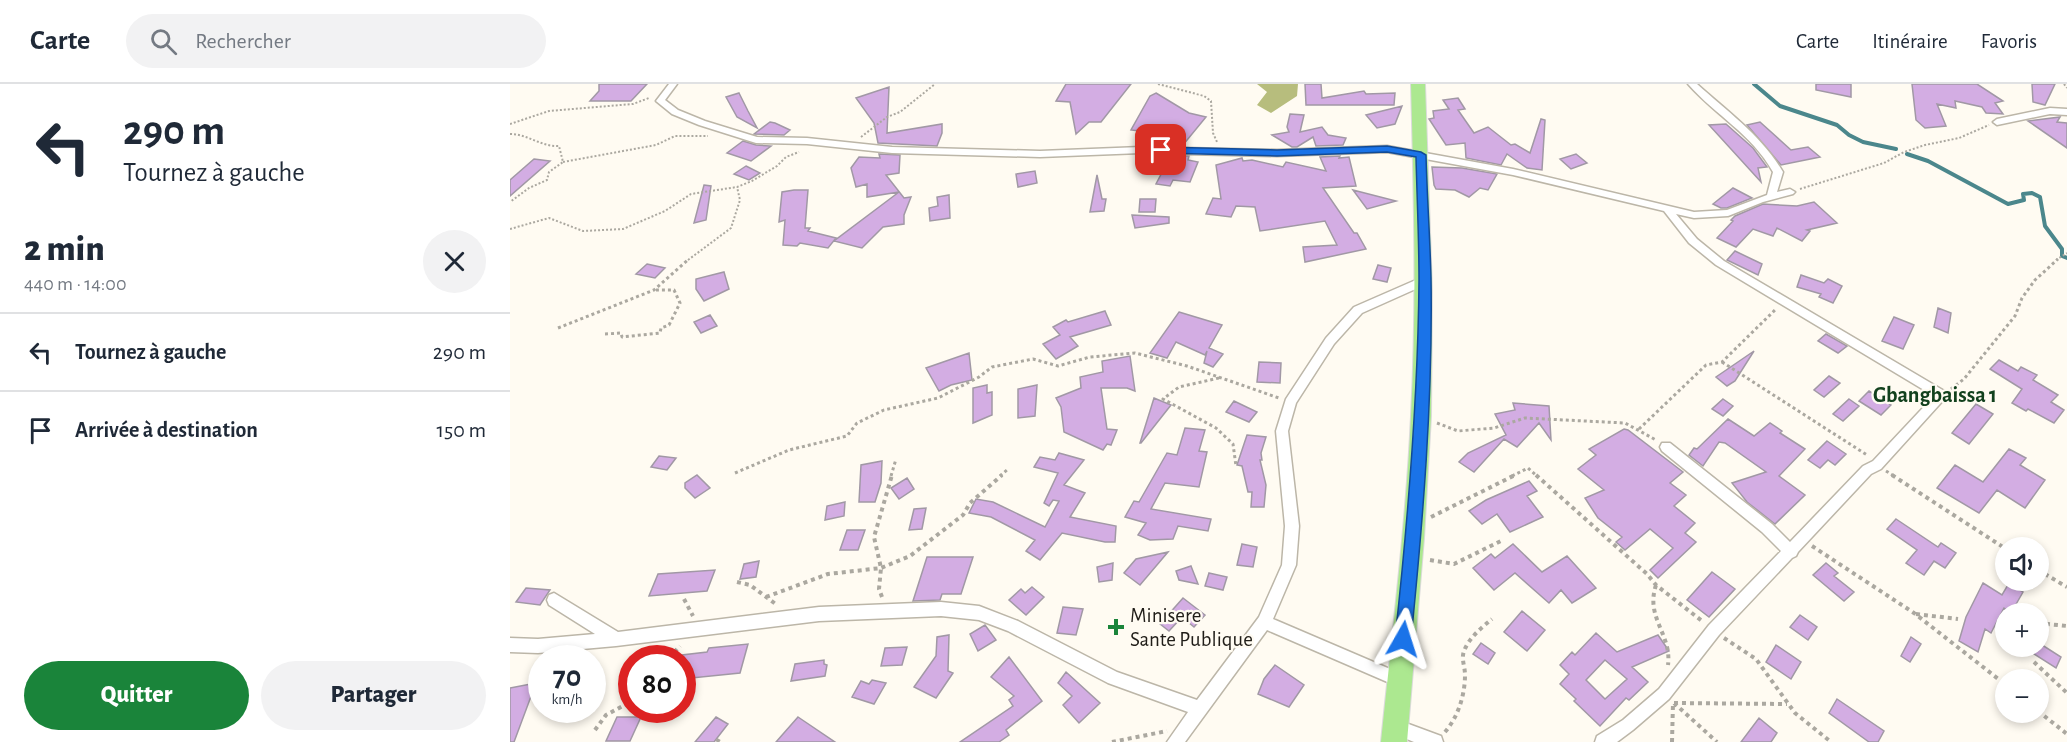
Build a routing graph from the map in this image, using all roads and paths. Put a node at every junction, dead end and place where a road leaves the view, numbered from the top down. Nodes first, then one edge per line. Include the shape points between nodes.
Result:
1 (674, 84) edge
2 (935, 84) edge
3 (1158, 84) edge
4 (1418, 84) edge
5 (1692, 84) edge
6 (2064, 84) edge
7 (2067, 88) edge
8 (663, 94) junction
9 (2067, 112) edge
10 (1996, 122) joint
11 (510, 124) edge
12 (733, 133) junction
13 (510, 134) edge
14 (824, 143) junction
15 (855, 146) junction
16 (1221, 152) junction
17 (1421, 155) junction
18 (563, 162) junction
19 (737, 187) junction
20 (1790, 192) joint
21 (1771, 197) junction
22 (510, 202) edge
23 (1668, 210) junction
24 (510, 229) edge
25 (2067, 253) edge
26 (1425, 280) junction
27 (654, 290) junction
28 (1784, 301) junction
29 (558, 328) dead end
30 (605, 334) dead end
31 (1722, 363) junction
32 (1220, 378) junction
33 (1942, 395) junction
34 (1290, 402) junction
35 (1421, 417) junction
36 (1639, 429) junction
37 (1665, 447) joint
38 (896, 459) dead end
39 (1878, 464) junction
40 (1236, 466) dead end
41 (1008, 469) dead end
42 (735, 473) dead end
43 (1414, 517) junction
44 (1503, 540) dead end
45 (1803, 540) junction
46 (1995, 542) edge
47 (1791, 552) junction
48 (1412, 557) junction
49 (881, 568) junction
50 (2049, 576) edge
51 (737, 582) dead end
52 (1656, 585) junction
53 (2067, 587) edge
54 (766, 597) junction
55 (554, 600) dead end
56 (888, 613) junction
57 (1914, 614) junction
58 (793, 617) junction
59 (1492, 619) dead end
60 (1958, 619) dead end
61 (1264, 622) junction
62 (2049, 624) edge
63 (2067, 626) edge
64 (1714, 630) junction
65 (616, 639) junction
66 (510, 645) edge
67 (2034, 662) dead end
68 (1995, 677) edge
69 (1399, 680) junction
70 (2067, 693) edge
71 (1670, 694) junction
72 (1787, 704) junction
73 (618, 709) edge
74 (1200, 709) junction
75 (2049, 720) edge
76 (1186, 727) junction
77 (595, 730) dead end
78 (2067, 734) edge
79 (1395, 735) edge
80 (1112, 742) edge
81 (1175, 742) edge
82 (1435, 742) edge
83 (1603, 742) edge
84 (1672, 742) edge
85 (1717, 742) edge
86 (1831, 742) edge

1 - 8 street
2 - 15 path via 900,112 863,134
3 - 16 path via 1211,101 1214,133
4 - 17 highway
5 - 21 street via 1748,132 1773,160 1778,172
6 - 7 path
8 - 11 path via 633,104 549,111
8 - 12 street via 660,100 675,112
9 - 10 street via 2050,111
10 - 20 path via 1959,138 1925,145 1884,163
12 - 14 street via 756,140
12 - 18 path via 675,136 656,145
13 - 18 path via 519,133 546,148 559,146
14 - 15 street
14 - 19 path via 786,157
15 - 16 street via 1040,154
16 - 17 street via 1387,149
17 - 23 street via 1513,172
17 - 26 highway
18 - 22 path via 549,172 547,180
19 - 24 path via 691,194 665,212 623,229 583,231 549,218
19 - 27 path via 740,200 731,228
20 - 21 street
21 - 23 street via 1728,213 1694,215
23 - 28 street via 1693,241 1720,263
25 - 33 path via 2035,280 2017,306 2015,316 1964,379
26 - 34 street via 1358,310 1330,341
26 - 35 highway
27 - 29 path
27 - 30 path via 674,290 680,303 669,325 661,328 660,333 637,337
28 - 31 path
28 - 33 street
31 - 36 path via 1706,365
31 - 39 path
32 - 34 path
32 - 40 path via 1179,387 1163,399 1216,428 1233,444
32 - 42 path via 1135,353 1090,357 1058,366 1033,359 992,367 938,398 884,410 857,423 847,436 789,450
33 - 39 street
34 - 61 street via 1282,431 1292,526 1289,565
35 - 36 path via 1458,431 1494,428 1525,418 1625,423
35 - 43 highway
36 - 37 path
37 - 47 street via 1767,528
38 - 49 path via 874,537
39 - 45 street via 1867,470
39 - 46 path
41 - 49 path via 970,503 963,515 910,556
43 - 48 highway
43 - 52 path via 1433,517 1528,468
44 - 48 path via 1454,564
45 - 47 street
45 - 57 path
47 - 64 street
48 - 69 highway
49 - 54 path via 828,574
49 - 56 path via 879,589
50 - 53 path
51 - 54 path via 750,585
52 - 64 path
52 - 71 path via 1651,603 1671,655
54 - 58 path
55 - 65 street
56 - 58 street
56 - 74 street via 941,609 979,612 1113,678
57 - 60 path
57 - 68 path
58 - 65 street
59 - 82 path via 1474,635 1463,655 1465,674 1460,705 1451,726
61 - 69 street
61 - 74 street
62 - 63 path
64 - 71 street
64 - 72 path via 1756,659
65 - 66 street
67 - 70 path
69 - 79 highway
71 - 72 path
71 - 83 street
71 - 84 path
71 - 85 path
72 - 86 path
73 - 77 path via 606,715
74 - 76 street
75 - 78 path
76 - 80 path
76 - 81 street
79 - 82 street

